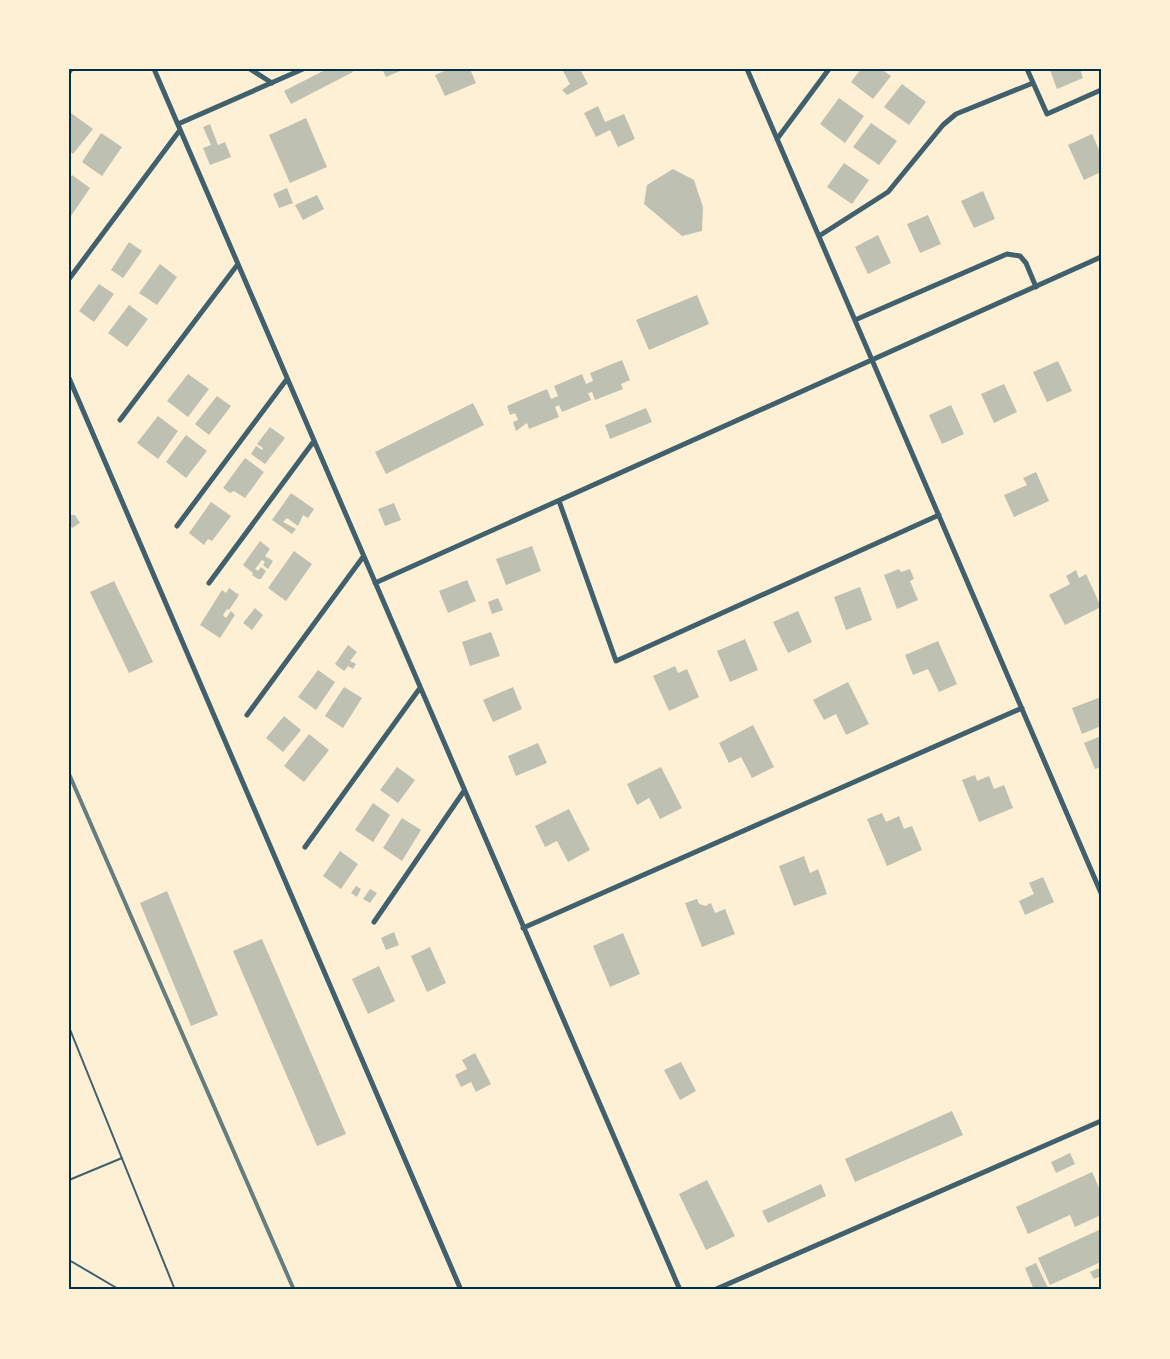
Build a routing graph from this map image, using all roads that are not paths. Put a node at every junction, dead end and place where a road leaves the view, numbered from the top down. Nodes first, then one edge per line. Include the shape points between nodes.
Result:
1 (154, 69) edge
2 (250, 69) edge
3 (303, 69) edge
4 (747, 69) edge
5 (829, 69) edge
6 (1027, 69) edge
7 (272, 83) junction
8 (1033, 83) junction
9 (1101, 90) edge
10 (179, 127) junction
11 (777, 139) junction
12 (819, 236) junction
13 (1101, 257) edge
14 (238, 264) junction
15 (69, 279) edge
16 (1035, 287) junction
17 (855, 320) junction
18 (872, 360) junction
19 (69, 378) edge
20 (287, 379) junction
21 (120, 420) dead end
22 (314, 441) junction
23 (558, 501) junction
24 (939, 515) junction
25 (177, 526) dead end
26 (363, 556) junction
27 (208, 583) dead end
28 (375, 583) junction
29 (420, 688) junction
30 (1022, 708) junction
31 (247, 716) dead end
32 (464, 791) junction
33 (305, 847) dead end
34 (1101, 893) edge
35 (374, 922) dead end
36 (523, 928) junction
37 (69, 1027) edge
38 (1101, 1121) edge
39 (122, 1158) junction
40 (69, 1180) edge
41 (69, 1260) edge
42 (120, 1290) edge
43 (175, 1290) edge
44 (461, 1290) edge
45 (681, 1290) edge
46 (714, 1290) edge

1 - 10 street
2 - 7 street
3 - 7 street
4 - 11 street
5 - 11 street
6 - 8 street
7 - 10 street
8 - 9 street via 1047,114
8 - 12 street via 956,114 888,192
10 - 14 street
10 - 15 street
11 - 12 street
12 - 17 street
13 - 16 street
14 - 20 street
14 - 21 street
16 - 17 street via 1026,263 1020,256 1007,254
16 - 18 street
17 - 18 street
18 - 23 street
18 - 24 street
19 - 44 street
20 - 22 street
20 - 25 street
22 - 26 street
22 - 27 street
23 - 24 street via 616,661
23 - 28 street
24 - 30 street
26 - 28 street
26 - 31 street
28 - 29 street
29 - 32 street
29 - 33 street
30 - 34 street
30 - 36 street
32 - 35 street
32 - 36 street
36 - 45 street
37 - 39 lane
38 - 46 street
39 - 40 lane
39 - 43 lane
41 - 42 lane

